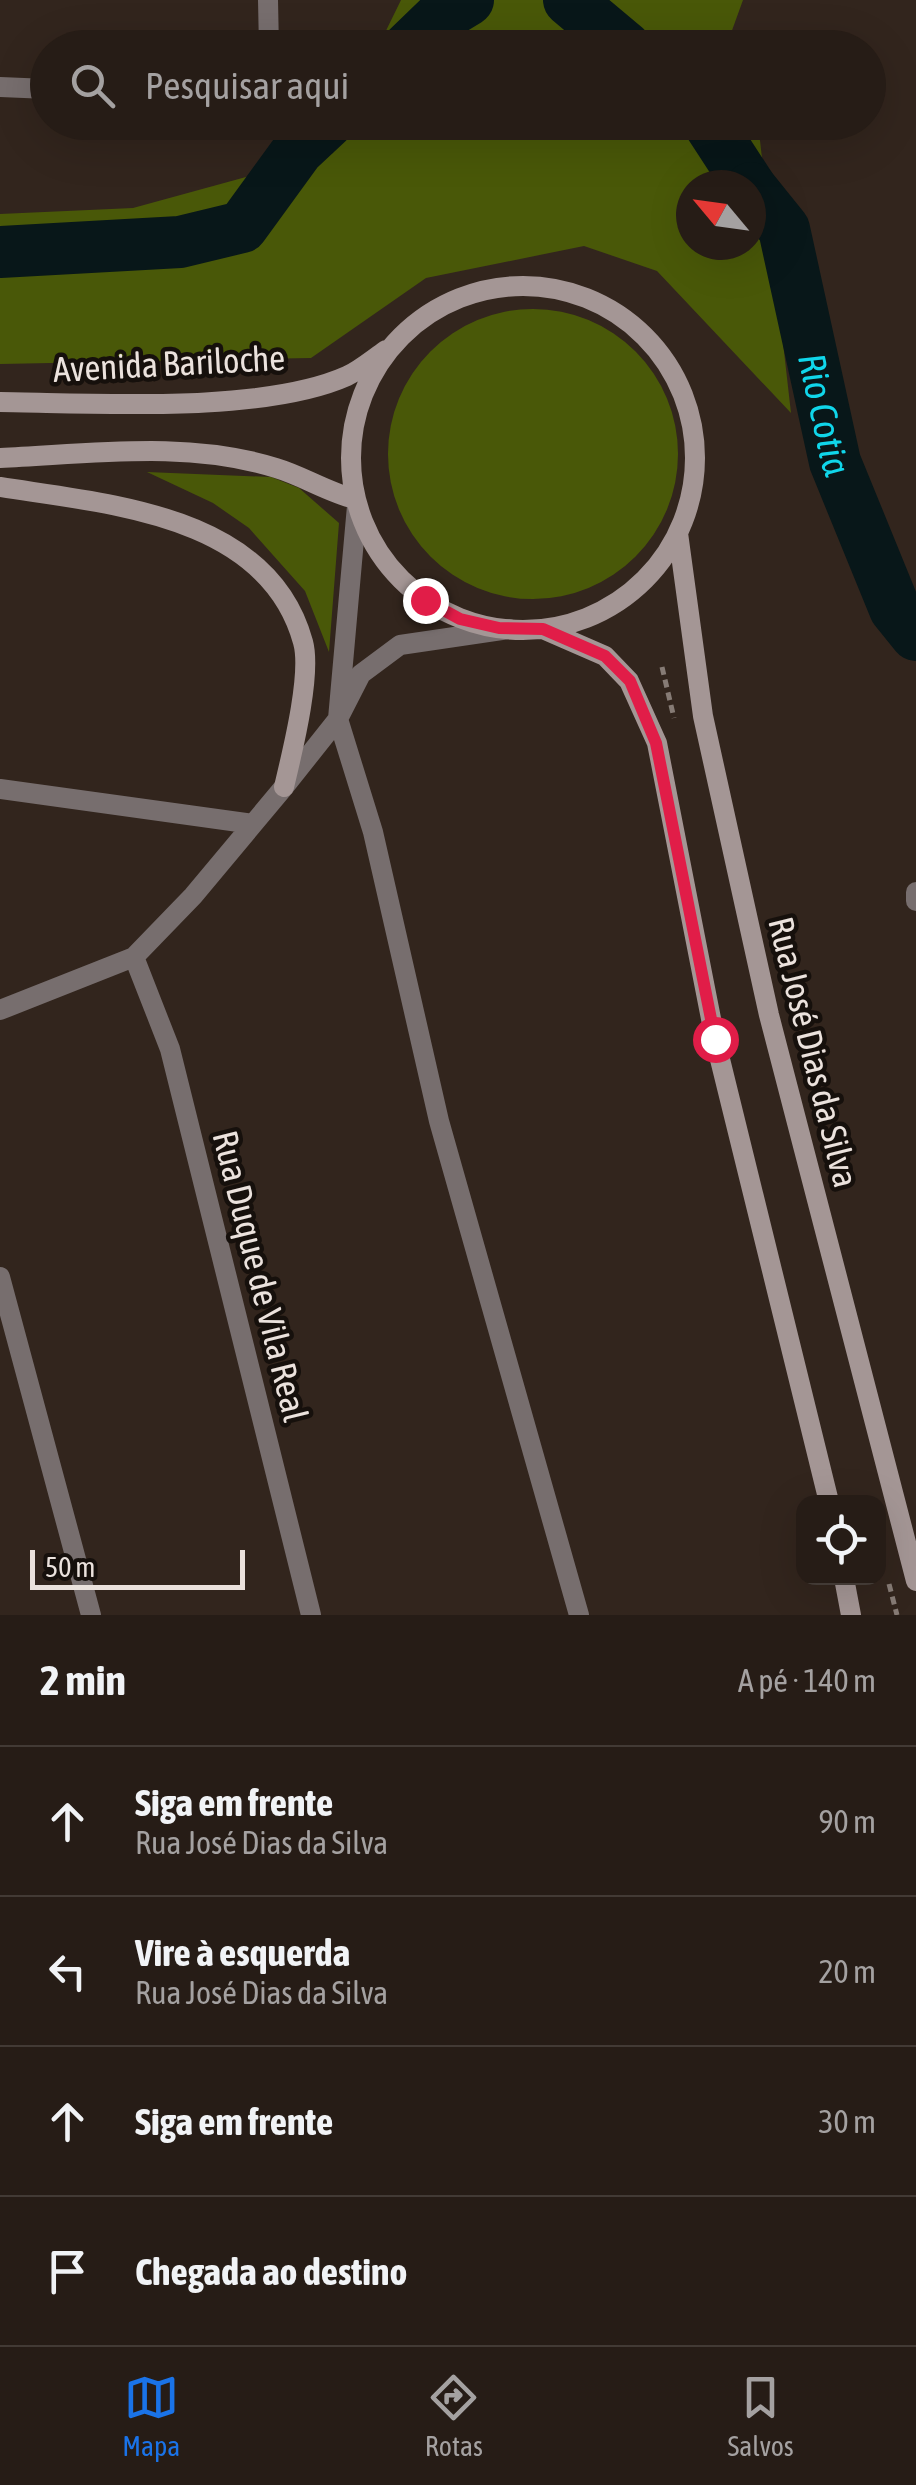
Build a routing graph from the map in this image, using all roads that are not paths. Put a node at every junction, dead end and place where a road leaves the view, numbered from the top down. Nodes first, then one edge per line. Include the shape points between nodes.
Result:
1 (268, 0) edge
2 (269, 30) edge
3 (0, 87) edge
4 (30, 88) edge
5 (392, 346) junction
6 (0, 402) edge
7 (0, 458) edge
8 (0, 487) edge
9 (356, 503) junction
10 (678, 533) junction
11 (543, 629) junction
12 (509, 630) junction
13 (338, 719) junction
14 (284, 786) junction
15 (0, 788) edge
16 (253, 824) junction
17 (916, 892) edge
18 (916, 901) edge
19 (134, 957) junction
20 (0, 1010) edge
21 (0, 1277) edge
22 (827, 1495) edge
23 (916, 1580) edge
24 (845, 1585) edge
25 (92, 1615) edge
26 (311, 1615) edge
27 (579, 1615) edge
28 (851, 1615) edge

1 - 2 street
3 - 4 street
5 - 6 main road, Avenida Bariloche via 347,376 300,390 153,404
5 - 9 main road via 364,394 351,449
5 - 10 main road via 434,311 498,286 567,291 618,312 674,372 690,411 696,452
7 - 9 main road via 199,454 276,468
8 - 14 main road via 110,504 208,534 254,560 304,644 298,726
9 - 12 main road via 372,541 425,600 460,619
9 - 13 street
10 - 11 main road via 623,598 585,619
10 - 23 main road, Rua José Dias da Silva via 702,716 769,1015
11 - 12 main road
11 - 22 main road via 605,656 636,691 656,743 715,1039
12 - 13 street via 400,645 361,674
13 - 14 street
13 - 27 street via 373,832 439,1121
14 - 16 street
15 - 16 street
16 - 19 street
17 - 18 street
19 - 20 street
19 - 26 street, Rua Duque de Vila Real via 170,1049
21 - 25 street
24 - 28 main road

